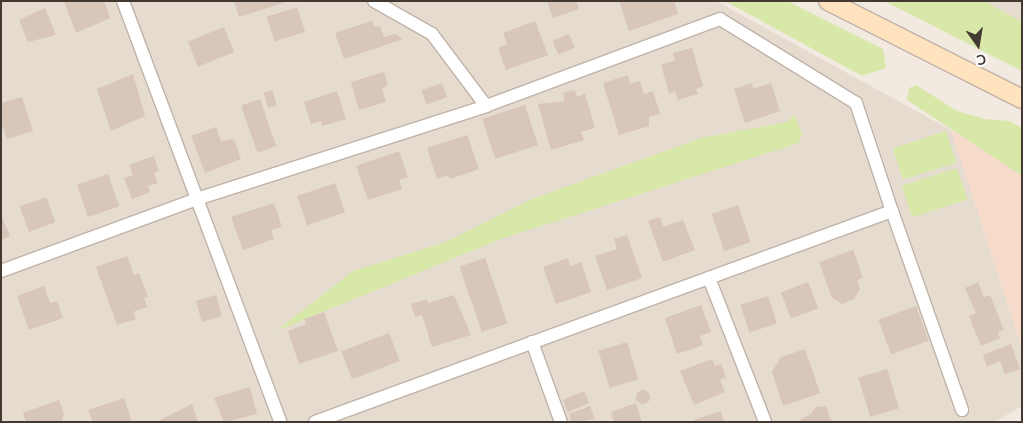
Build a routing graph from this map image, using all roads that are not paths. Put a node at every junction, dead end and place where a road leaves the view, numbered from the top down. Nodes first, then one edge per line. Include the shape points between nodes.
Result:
1 (123, 1) edge
2 (374, 1) edge
3 (828, 1) edge
4 (1022, 99) edge
5 (486, 106) junction
6 (197, 199) junction
7 (892, 211) junction
8 (1, 271) edge
9 (709, 278) junction
10 (532, 342) junction
11 (962, 410) dead end
12 (351, 416) edge
13 (280, 422) edge
14 (315, 422) edge
15 (561, 422) edge
16 (765, 422) edge

1 - 6 street
2 - 5 street via 432,34
3 - 4 main road
5 - 6 street
5 - 7 street via 720,19 856,104
6 - 8 street
6 - 13 street
7 - 9 street
7 - 11 street
9 - 10 street
9 - 16 street
10 - 12 street
10 - 15 street
12 - 14 street

